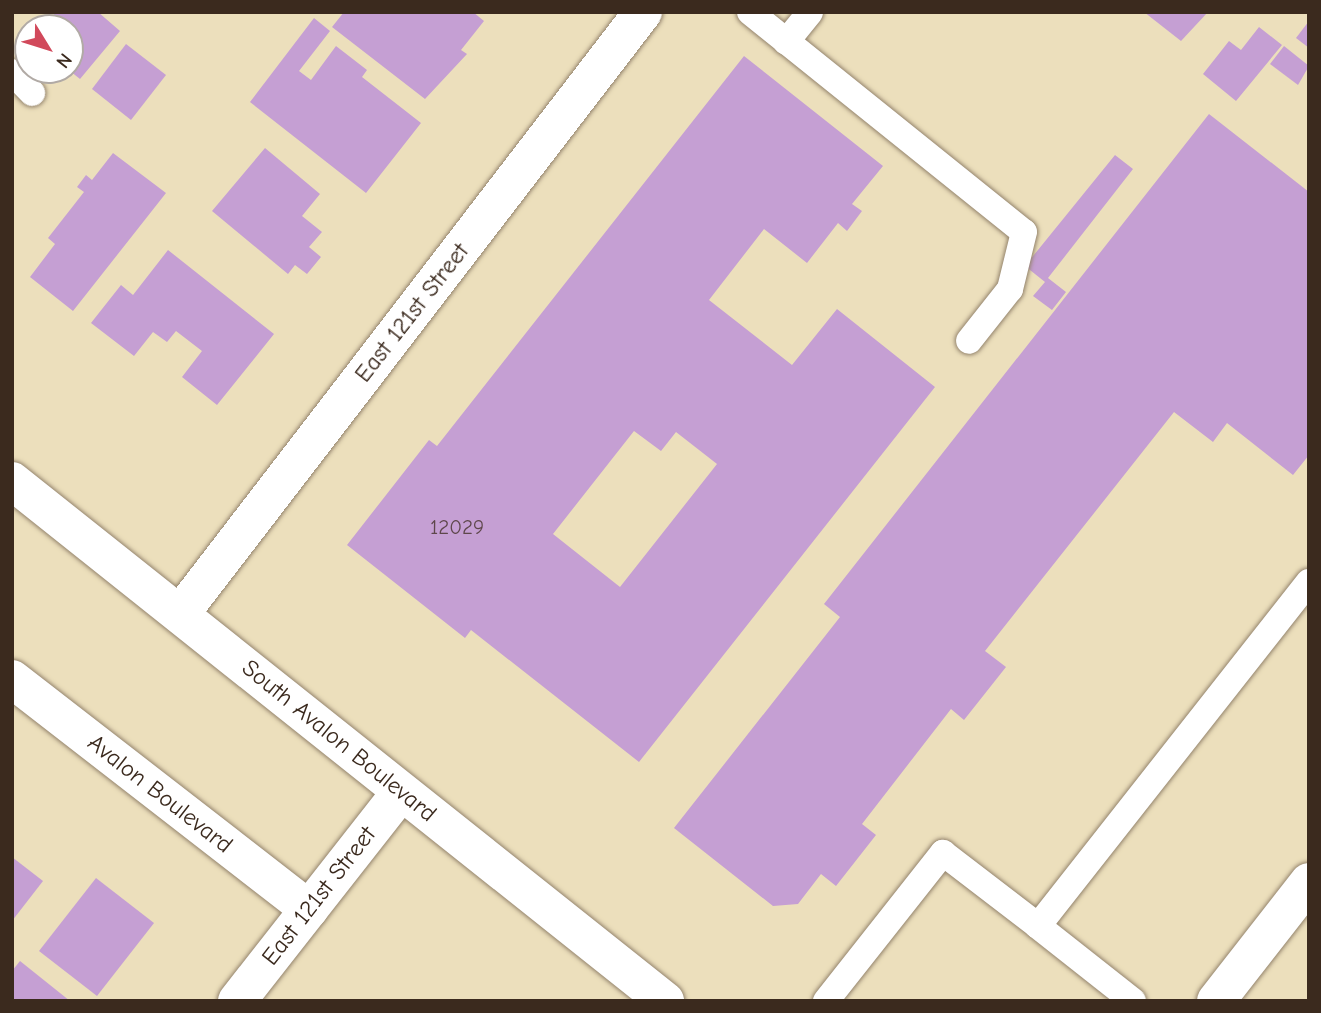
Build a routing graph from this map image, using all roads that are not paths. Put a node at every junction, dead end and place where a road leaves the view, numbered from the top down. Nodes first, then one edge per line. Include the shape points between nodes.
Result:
1 (643, 12) edge
2 (750, 12) edge
3 (810, 12) edge
4 (786, 42) junction
5 (12, 72) edge
6 (33, 93) dead end
7 (969, 341) dead end
8 (12, 481) edge
9 (1308, 585) edge
10 (181, 613) junction
11 (12, 679) edge
12 (401, 792) junction
13 (1309, 882) edge
14 (309, 909) junction
15 (1038, 926) junction
16 (237, 1001) edge
17 (665, 1001) edge
18 (827, 1001) edge
19 (1133, 1001) edge
20 (1216, 1001) edge

1 - 10 street, East 121st Street
2 - 4 lane
3 - 4 lane
4 - 7 lane via 1024,232 1010,289
5 - 6 lane
8 - 10 street, South Avalon Boulevard
9 - 15 lane
10 - 12 street, South Avalon Boulevard
11 - 14 street, Avalon Boulevard
12 - 14 street, East 121st Street
12 - 17 street, South Avalon Boulevard
13 - 20 street
14 - 16 street, East 121st Street
15 - 18 lane via 943,853
15 - 19 lane

